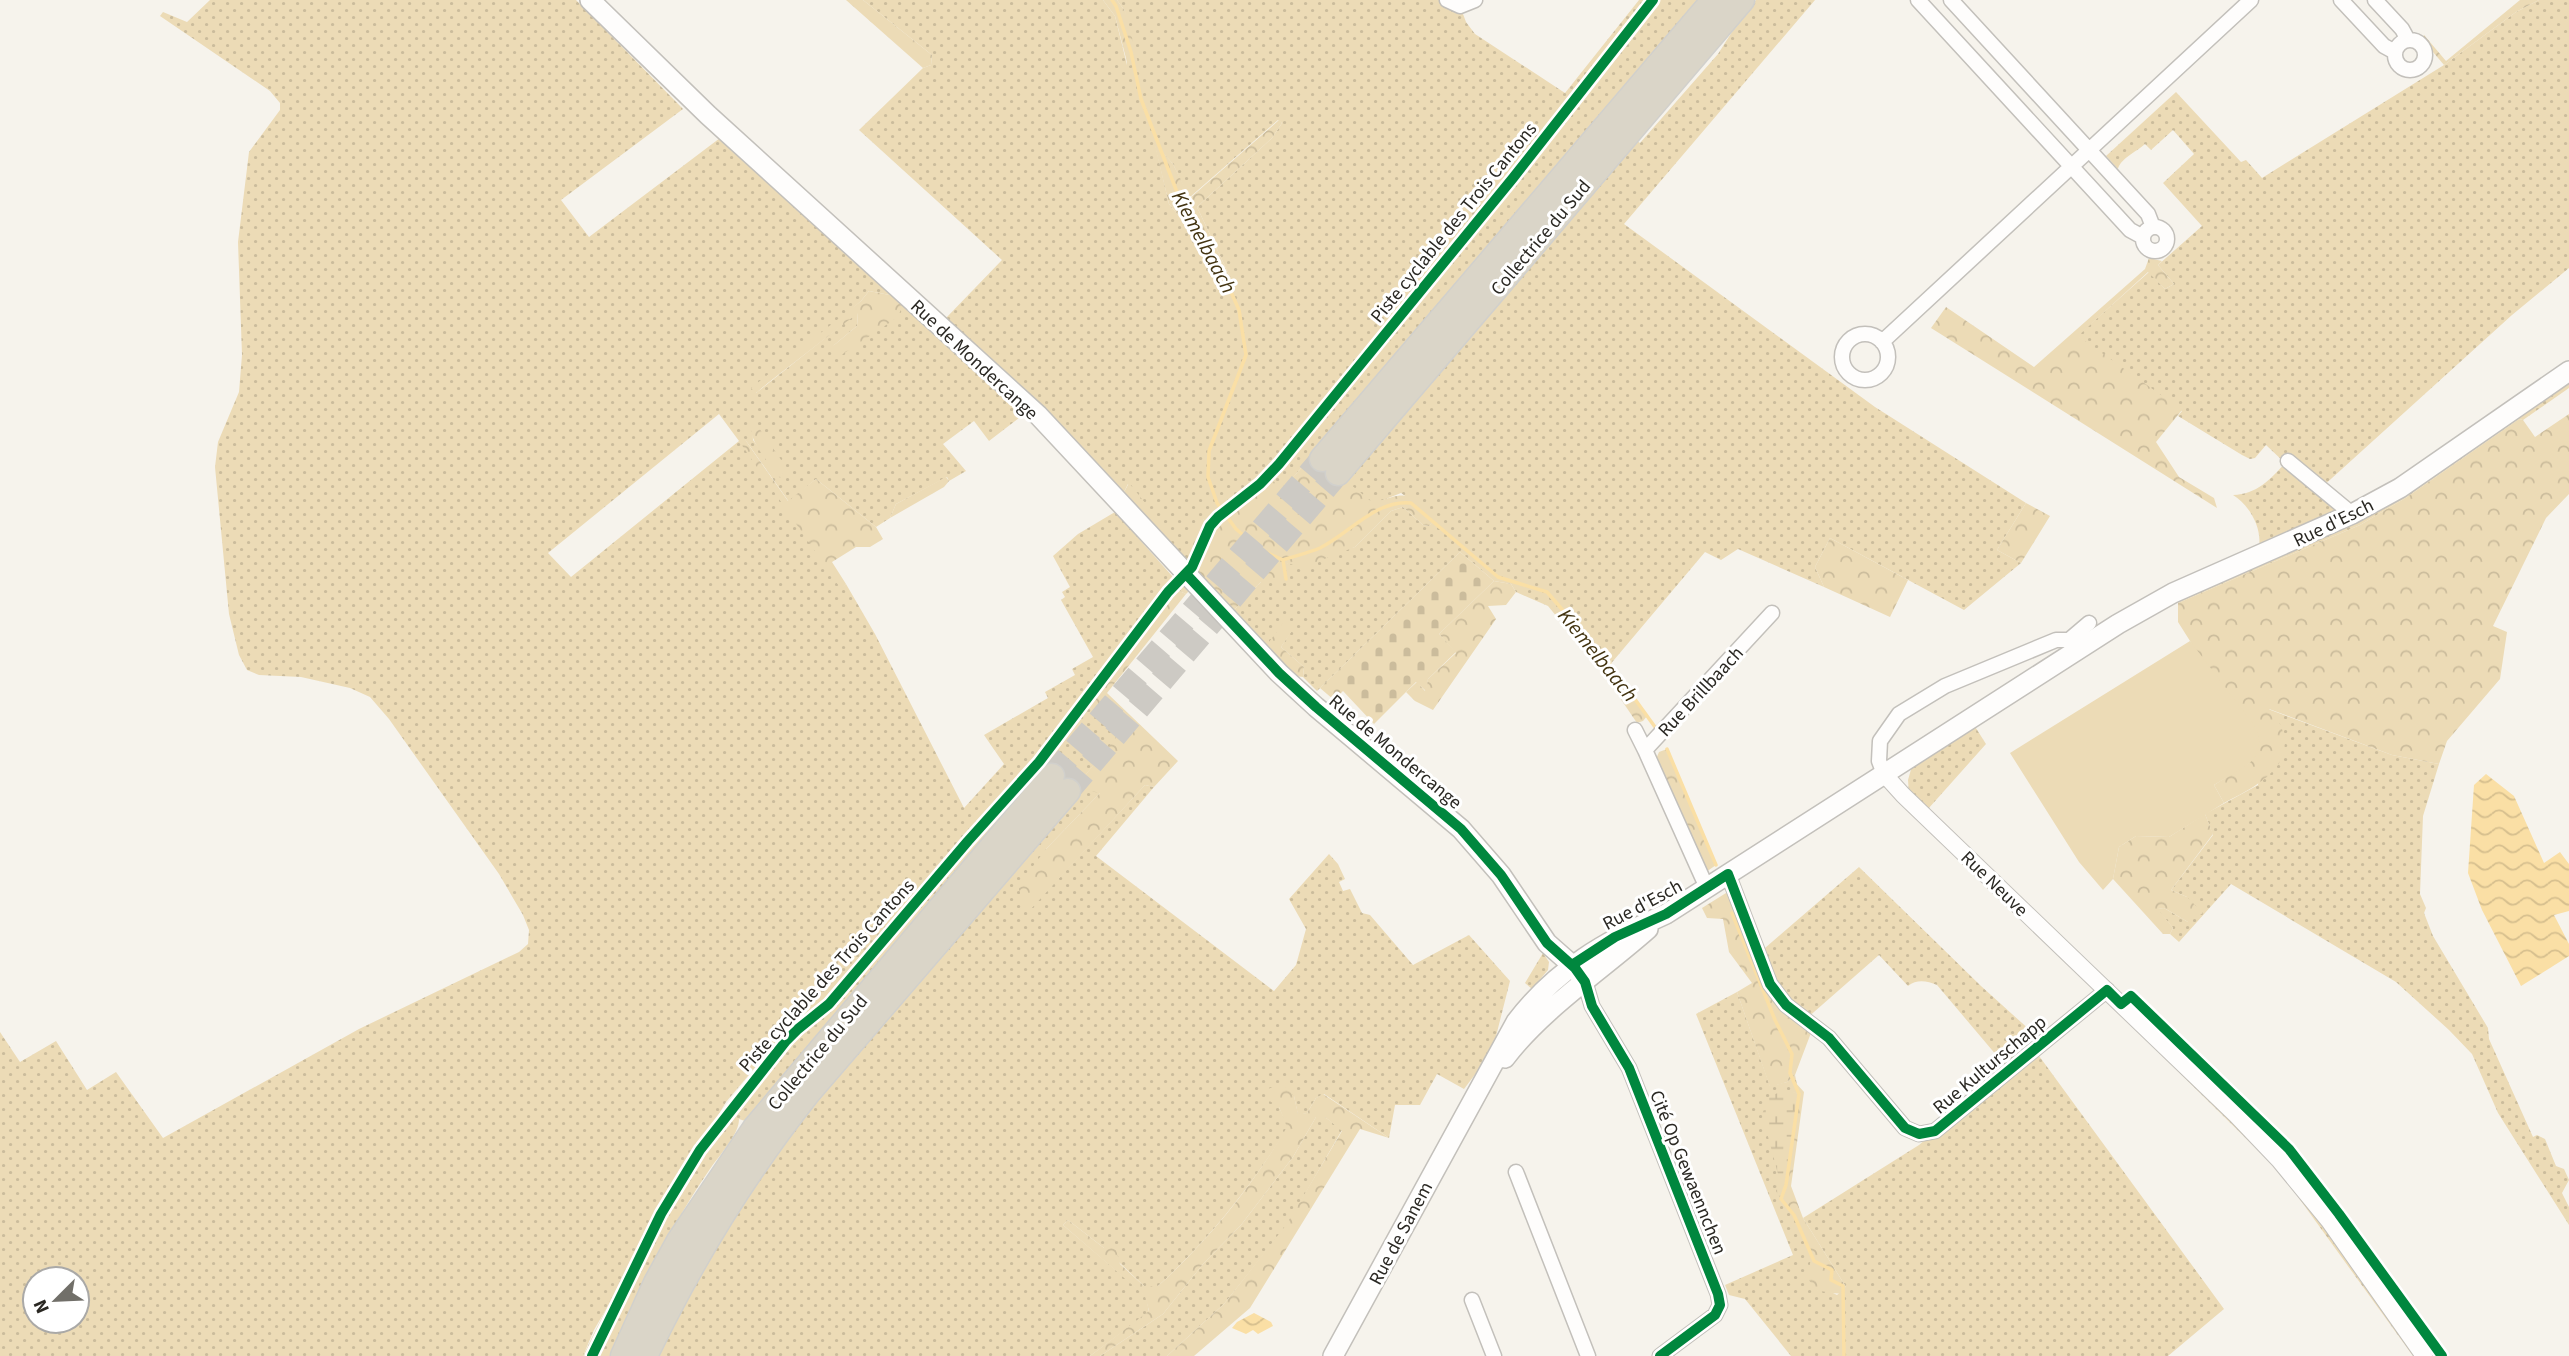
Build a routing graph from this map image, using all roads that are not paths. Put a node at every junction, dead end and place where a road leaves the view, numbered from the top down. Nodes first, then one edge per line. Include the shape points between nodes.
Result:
1 (590, 0) edge
2 (1447, 0) edge
3 (1475, 0) edge
4 (1714, 0) edge
5 (1742, 0) edge
6 (1918, 0) edge
7 (1951, 0) edge
8 (2252, 0) edge
9 (2342, 0) edge
10 (2375, 0) edge
11 (2408, 40) junction
12 (2395, 52) junction
13 (2089, 150) junction
14 (2072, 166) junction
15 (1882, 342) dead end
16 (2569, 371) edge
17 (2288, 461) dead end
18 (2352, 514) junction
19 (1772, 613) dead end
20 (2090, 623) dead end
21 (2076, 644) junction
22 (1635, 730) dead end
23 (1645, 750) junction
24 (1884, 774) junction
25 (1728, 874) junction
26 (1707, 888) junction
27 (1666, 914) junction
28 (1565, 971) junction
29 (1578, 988) junction
30 (2107, 990) junction
31 (1467, 1110) junction
32 (1516, 1172) dead end
33 (1472, 1300) dead end
34 (623, 1356) edge
35 (645, 1356) edge
36 (1333, 1356) edge
37 (1494, 1356) edge
38 (1588, 1356) edge
39 (1660, 1356) edge
40 (2424, 1356) edge

1 - 28 main road, Rue de Mondercange via 708,115 1038,415 1279,673 1461,829 1501,875
2 - 3 street via 1460,6
4 - 5 highway, Collectrice du Sud via 1330,466
6 - 14 street
7 - 13 street
8 - 13 street
9 - 12 street
10 - 11 street
11 - 12 street
11 - 12 street via 2418,42 2424,50 2418,68 2408,71 2399,66
13 - 14 street
13 - 14 street via 2148,214 2148,232 2130,230
14 - 15 street
16 - 18 main road, Rue d'Esch via 2400,488
17 - 18 street
18 - 21 main road, Rue d'Esch via 2173,593
19 - 23 street, Rue Brillbaach
20 - 21 street, Rue d'Esch
21 - 24 main road, Rue d'Esch
21 - 24 street, Rue d'Esch via 2056,640 1945,686 1899,714 1880,741
22 - 23 street
23 - 26 street, Rue Brillbaach
24 - 25 main road, Rue d'Esch
24 - 30 street, Rue Neuve
25 - 26 main road, Rue d'Esch
25 - 30 street, Rue Kulturschapp via 1770,984 1787,1005 1829,1038 1905,1128 1919,1135 1935,1131
26 - 27 main road, Rue d'Esch
27 - 28 main road, Rue d'Esch via 1615,937
27 - 29 main road, Rue d'Esch
28 - 29 main road, Rue de Mondercange
28 - 31 main road, Rue de Sanem via 1516,1023
29 - 31 main road, Rue de Sanem via 1518,1043
29 - 39 street, Cité Op Gewaennchen via 1629,1068 1718,1294 1720,1305 1715,1315
30 - 40 street, Rue Neuve via 2279,1160 2329,1221
31 - 36 main road, Rue de Sanem
32 - 38 street
33 - 37 street
34 - 35 highway, Collectrice du Sud via 680,1241 755,1128 1060,784 752,1166 698,1252

